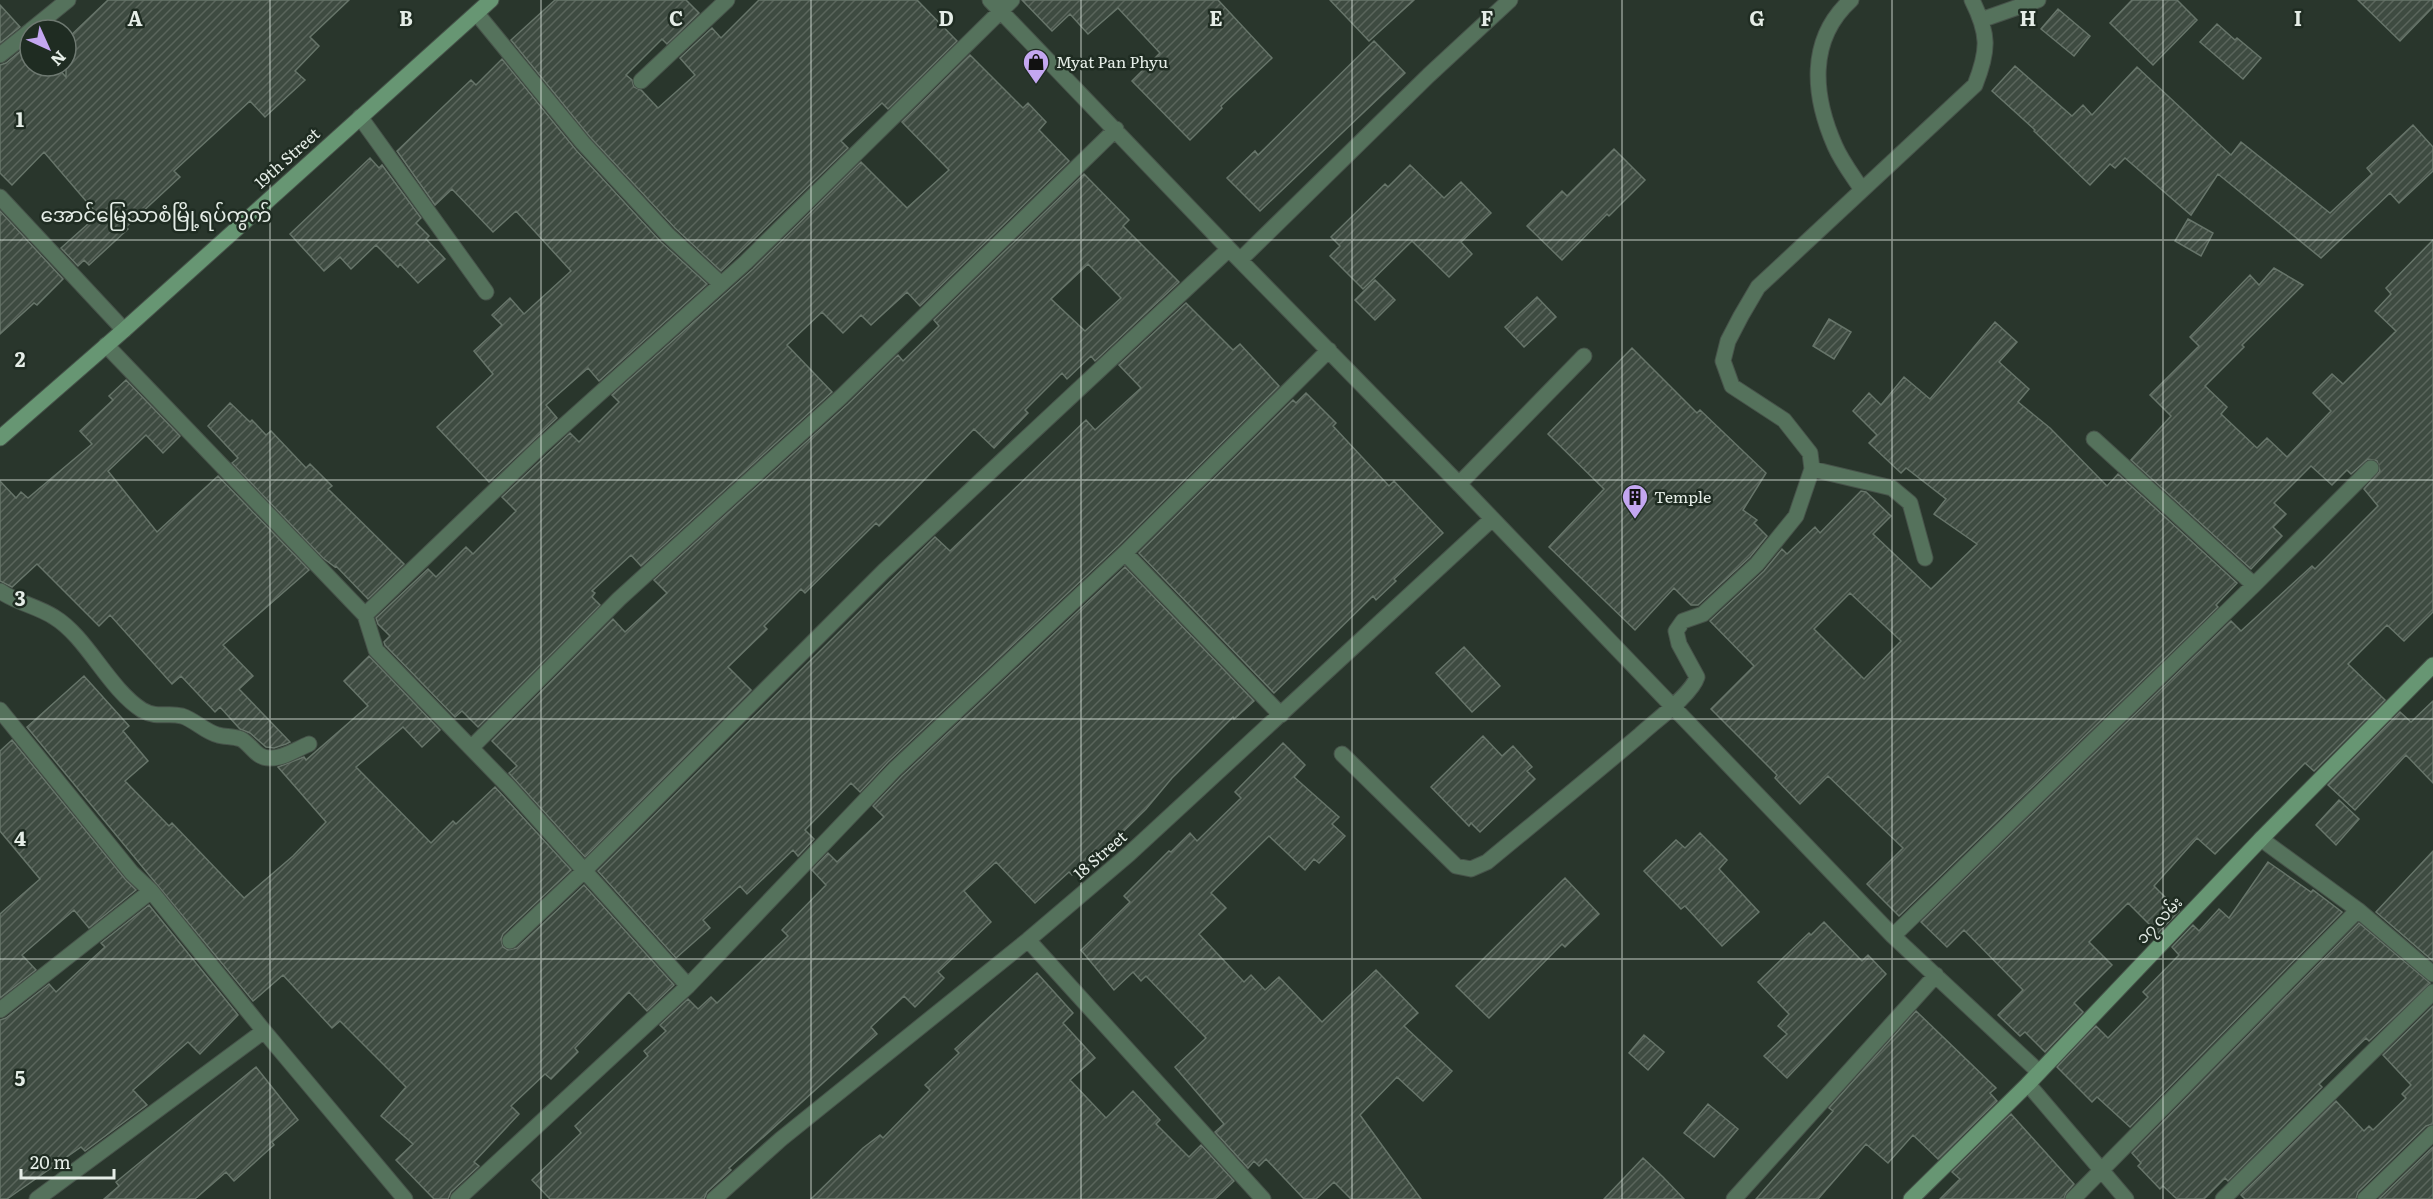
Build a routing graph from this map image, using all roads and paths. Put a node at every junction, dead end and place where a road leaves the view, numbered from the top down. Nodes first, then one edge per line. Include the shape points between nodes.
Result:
1 (68, 0) edge
2 (491, 0) edge
3 (727, 0) edge
4 (1510, 0) edge
5 (1851, 0) edge
6 (1972, 0) edge
7 (2038, 0) edge
8 (1001, 3) edge
9 (478, 15) junction
10 (46, 18) edge
11 (1980, 20) junction
12 (18, 40) edge
13 (0, 55) edge
14 (641, 81) dead end
15 (360, 117) junction
16 (1116, 129) junction
17 (1862, 190) junction
18 (0, 197) edge
19 (1235, 255) junction
20 (721, 284) junction
21 (486, 292) dead end
22 (124, 330) junction
23 (106, 345) junction
24 (1329, 350) junction
25 (1584, 356) dead end
26 (0, 438) edge
27 (2094, 439) dead end
28 (2371, 468) dead end
29 (1812, 469) junction
30 (1459, 484) junction
31 (1492, 519) junction
32 (1125, 553) junction
33 (1924, 558) dead end
34 (2254, 585) junction
35 (0, 591) edge
36 (365, 615) junction
37 (2433, 665) edge
38 (1672, 707) junction
39 (0, 710) edge
40 (1281, 715) junction
41 (309, 744) dead end
42 (471, 748) junction
43 (1342, 754) dead end
44 (2261, 838) junction
45 (584, 871) junction
46 (151, 891) junction
47 (2358, 910) junction
48 (1893, 936) junction
49 (1028, 940) junction
50 (510, 941) dead end
51 (2433, 974) edge
52 (1936, 975) junction
53 (688, 986) junction
54 (2433, 992) edge
55 (0, 1010) edge
56 (264, 1031) junction
57 (2039, 1072) junction
58 (2028, 1084) junction
59 (2433, 1133) edge
60 (2102, 1171) junction
61 (1258, 1194) edge
62 (37, 1199) edge
63 (405, 1199) edge
64 (458, 1199) edge
65 (714, 1199) edge
66 (1241, 1199) edge
67 (1734, 1199) edge
68 (1911, 1199) edge
69 (2073, 1199) edge
70 (2126, 1199) edge
71 (2223, 1199) edge
72 (2365, 1199) edge

1 - 10 street
2 - 9 street, 19th Street
3 - 14 street
4 - 19 street
5 - 17 street via 1825,33 1818,69 1820,101 1835,147
6 - 11 street
7 - 11 street
8 - 16 street
8 - 20 street
9 - 15 street, 19th Street
9 - 20 street via 583,143 668,235
11 - 17 street via 1986,35 1985,61 1975,85
12 - 13 street
15 - 21 street
15 - 22 street, 19th Street
16 - 19 street
16 - 42 street via 842,397 619,598
17 - 29 street via 1758,287 1728,341 1723,361 1732,386 1784,420 1799,436 1810,453
18 - 22 street
19 - 24 street
19 - 45 street via 884,571
20 - 36 street via 540,447
22 - 23 street, 19th Street
23 - 26 street, 19th Street
23 - 36 street
24 - 30 street
24 - 32 street
25 - 30 street
27 - 34 street
28 - 34 street
29 - 33 street via 1892,488 1910,503
29 - 38 street via 1796,516 1757,564 1703,614 1683,621 1677,631 1679,644 1697,677
30 - 31 street
31 - 38 street
31 - 40 street, 18 Street
32 - 40 street
32 - 53 street via 895,769
34 - 48 street
35 - 41 street via 65,626 122,691 158,717 172,714 194,720 218,735 242,740 269,759
36 - 42 street via 376,650
37 - 44 street, ၁၇ လမ်း
38 - 43 street via 1487,862 1471,869 1456,866
38 - 48 street
39 - 46 street via 132,873
40 - 49 street, 18 Street
42 - 45 street
44 - 47 street
44 - 57 street, ၁၇ လမ်း
45 - 50 street
45 - 53 street
46 - 55 street
46 - 56 street
47 - 51 street
47 - 60 street
48 - 52 street
49 - 61 street
49 - 65 street, 18 Street via 781,1139
52 - 57 street
52 - 67 street
53 - 64 street
54 - 71 street
56 - 62 street
56 - 63 street
57 - 58 street, ၁၇ လမ်း
58 - 60 street
58 - 68 street, ၁၇ လမ်း
59 - 72 street
60 - 69 street
60 - 70 street
61 - 66 street

